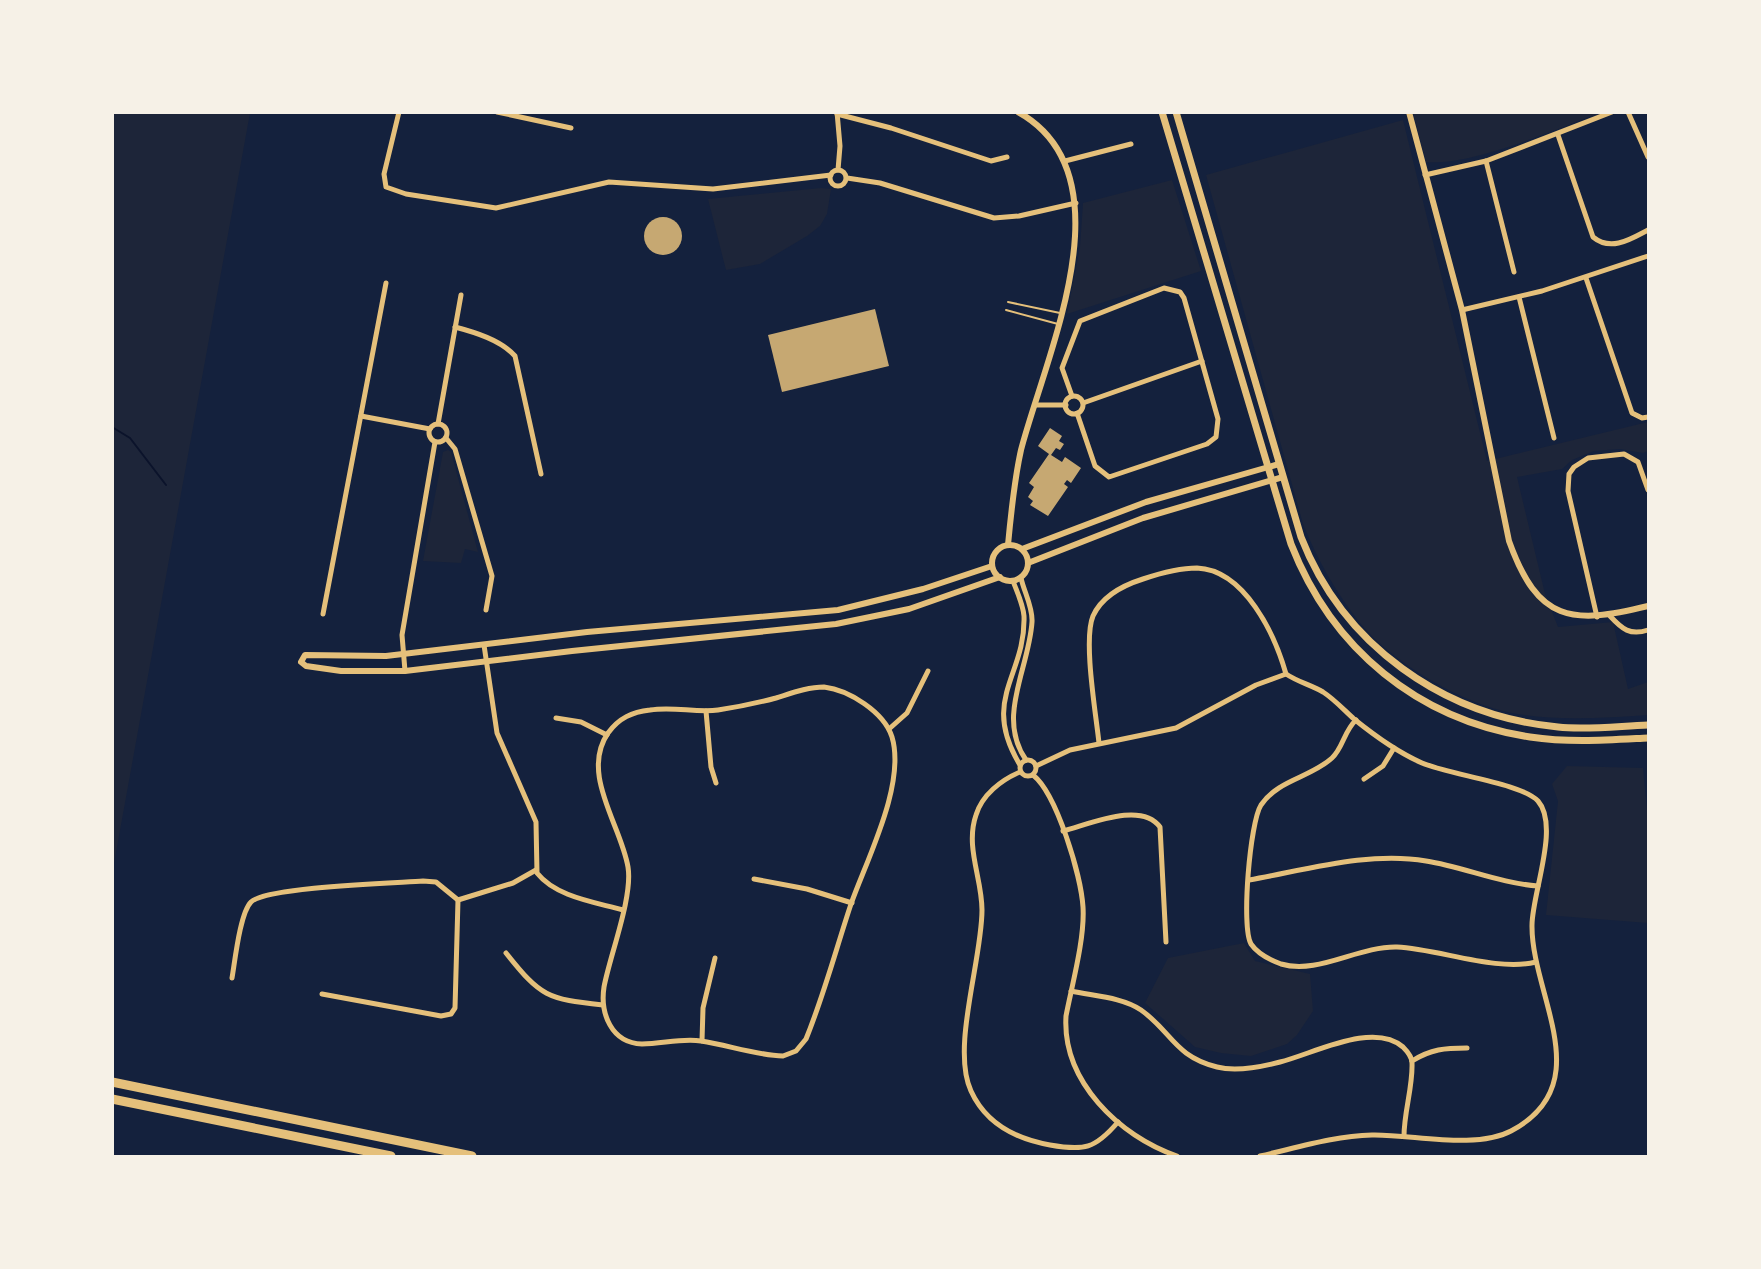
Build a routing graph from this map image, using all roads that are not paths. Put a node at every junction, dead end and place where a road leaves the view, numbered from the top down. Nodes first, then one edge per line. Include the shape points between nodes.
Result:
1 (399, 112) edge
2 (497, 112) edge
3 (1018, 112) edge
4 (1162, 112) edge
5 (1176, 112) edge
6 (1409, 112) edge
7 (1612, 112) edge
8 (1628, 112) edge
9 (837, 113) edge
10 (571, 128) dead end
11 (1558, 135) junction
12 (1131, 144) dead end
13 (1006, 157) dead end
14 (1648, 157) edge
15 (1065, 161) junction
16 (1486, 161) junction
17 (838, 170) junction
18 (831, 175) junction
19 (1425, 175) junction
20 (847, 178) junction
21 (1076, 203) junction
22 (1648, 230) edge
23 (1648, 255) edge
24 (1514, 272) dead end
25 (1586, 278) junction
26 (386, 283) dead end
27 (461, 295) dead end
28 (1519, 297) junction
29 (1008, 302) dead end
30 (1006, 310) dead end
31 (1462, 310) junction
32 (1060, 313) junction
33 (1058, 324) junction
34 (455, 327) junction
35 (1202, 362) junction
36 (1072, 396) junction
37 (1083, 403) junction
38 (1035, 405) junction
39 (1066, 405) junction
40 (1077, 413) junction
41 (361, 416) junction
42 (1648, 417) edge
43 (438, 424) junction
44 (430, 429) junction
45 (446, 438) junction
46 (1554, 438) dead end
47 (435, 441) junction
48 (1279, 464) junction
49 (1268, 467) junction
50 (541, 474) dead end
51 (1283, 477) junction
52 (1271, 480) junction
53 (1648, 490) edge
54 (1008, 545) junction
55 (1022, 549) junction
56 (1028, 563) junction
57 (992, 566) junction
58 (1000, 577) junction
59 (1021, 578) junction
60 (1012, 580) junction
61 (1648, 606) edge
62 (486, 610) dead end
63 (323, 614) dead end
64 (1610, 616) junction
65 (1596, 617) junction
66 (1648, 630) edge
67 (484, 645) junction
68 (403, 654) junction
69 (487, 661) junction
70 (405, 671) junction
71 (928, 671) dead end
72 (1286, 674) junction
73 (706, 711) junction
74 (556, 717) dead end
75 (1356, 720) junction
76 (1648, 725) edge
77 (889, 729) junction
78 (607, 735) junction
79 (1648, 738) edge
80 (1099, 743) junction
81 (1394, 748) junction
82 (1026, 760) junction
83 (1036, 765) junction
84 (1020, 769) junction
85 (1033, 775) junction
86 (1364, 779) dead end
87 (716, 783) dead end
88 (1064, 831) junction
89 (536, 870) junction
90 (754, 879) dead end
91 (1249, 880) junction
92 (1538, 886) junction
93 (458, 900) junction
94 (852, 903) junction
95 (623, 910) junction
96 (1166, 942) dead end
97 (506, 953) dead end
98 (715, 957) dead end
99 (1536, 962) junction
100 (232, 978) dead end
101 (1071, 991) junction
102 (322, 994) dead end
103 (603, 1005) junction
104 (702, 1041) junction
105 (1467, 1048) dead end
106 (1412, 1061) junction
107 (112, 1082) edge
108 (112, 1099) edge
109 (1118, 1122) junction
110 (1404, 1136) junction
111 (391, 1156) edge
112 (472, 1156) edge
113 (1177, 1156) edge
114 (1260, 1156) edge

1 - 18 street via 384,174 386,187 472,206 496,208 609,182 714,189
2 - 10 street
3 - 15 street via 1049,136
4 - 49 main road
5 - 48 main road
6 - 19 street
7 - 11 street
8 - 14 street
9 - 13 street via 991,161
9 - 17 street
11 - 16 street
11 - 22 street via 1593,237 1612,244
12 - 15 street
15 - 21 street
16 - 19 street
16 - 24 street
17 - 18 street
17 - 20 street
18 - 20 street via 833,184 839,186
19 - 31 street
20 - 21 street via 880,183 994,218
21 - 32 street via 1074,252
23 - 25 street
25 - 28 street
25 - 42 street via 1632,413
26 - 41 street
27 - 34 street
28 - 31 street
28 - 46 street
29 - 32 lane
30 - 33 lane
31 - 65 street via 1509,541 1520,573 1546,603 1566,614
32 - 33 street
33 - 38 street
34 - 43 street
34 - 50 street via 476,333 515,356
35 - 36 street via 1183,295 1176,289 1164,288 1086,317 1077,324 1062,368
35 - 37 street
35 - 40 street via 1219,426 1216,437 1207,444 1109,477 1095,466
36 - 37 street
36 - 39 street
37 - 40 street
38 - 39 street
38 - 54 street via 1015,481
39 - 40 street via 1069,412
41 - 44 street
41 - 63 street
43 - 44 street
43 - 45 street via 445,428
44 - 47 street
45 - 47 street
45 - 62 street via 455,448 492,576
47 - 68 street via 402,634
48 - 49 street
48 - 51 main road
49 - 52 main road
49 - 55 street via 1146,502
51 - 52 street
51 - 76 main road via 1306,550 1326,588 1368,642 1402,669 1471,708 1523,722 1577,728
52 - 56 street via 1143,518
52 - 79 main road via 1291,544 1314,596 1350,643 1397,683 1442,710 1515,734 1564,740
53 - 65 street via 1638,462 1624,454 1588,458 1569,474 1568,490
54 - 55 street
54 - 57 street via 994,555
55 - 56 street
56 - 59 street
57 - 58 street
57 - 67 street via 913,592 838,610
58 - 60 street
58 - 69 street via 909,609 836,624
59 - 60 street
59 - 82 street via 1032,619 1012,730
60 - 84 street via 1024,617 1003,716 1008,744
61 - 64 street
64 - 65 street
64 - 66 street via 1632,633
67 - 68 street
67 - 69 street
68 - 70 street
68 - 70 street via 355,658 305,655 301,662 341,671
69 - 70 street
69 - 89 street via 497,733 536,822
71 - 77 street via 907,713
72 - 75 street via 1324,693
72 - 80 street via 1256,685 1176,728
72 - 80 street via 1262,616 1228,580 1198,568 1171,570 1138,581 1099,605 1090,625
73 - 77 street via 824,687 852,696
73 - 78 street via 677,707 636,712 621,719
73 - 87 street
74 - 78 street via 588,725
75 - 81 street
75 - 91 street via 1334,757 1283,783 1262,804 1251,832
77 - 94 street via 895,757 893,779
78 - 95 street via 599,752 598,772 628,867
80 - 83 street
81 - 86 street via 1383,766
81 - 92 street via 1443,771 1521,790 1538,801 1546,827
82 - 83 street
82 - 84 street
83 - 85 street
84 - 85 street via 1026,777
84 - 109 street via 986,796 974,823 972,847 982,908 965,1047 967,1080 977,1102 994,1122 1028,1140 1086,1148 1100,1141
85 - 88 street via 1051,797
88 - 96 street via 1128,814 1143,814 1155,820 1160,827
88 - 101 street via 1083,906
89 - 93 street via 513,883
89 - 95 street via 571,896
90 - 94 street
91 - 92 street via 1355,861 1401,858
91 - 99 street via 1247,923 1251,943 1264,956 1281,964 1301,967 1394,947 1515,966
92 - 99 street via 1532,923
93 - 100 street via 436,882 423,881 288,891 260,897 250,902 245,915
93 - 102 street via 456,1002 451,1014 441,1016
94 - 104 street via 801,1046 790,1054 775,1056
95 - 103 street
97 - 103 street via 541,992 564,1000
98 - 104 street via 703,1008
99 - 110 street via 1557,1047 1555,1080 1544,1101 1525,1122 1499,1136
101 - 106 street via 1133,1005 1186,1054 1219,1067 1281,1062 1358,1038 1396,1042
101 - 109 street via 1066,1024 1070,1057 1089,1091
103 - 104 street via 610,1026 630,1042
105 - 106 street via 1439,1048
106 - 110 street
107 - 112 highway
108 - 111 highway
109 - 113 street
110 - 114 street via 1339,1138

